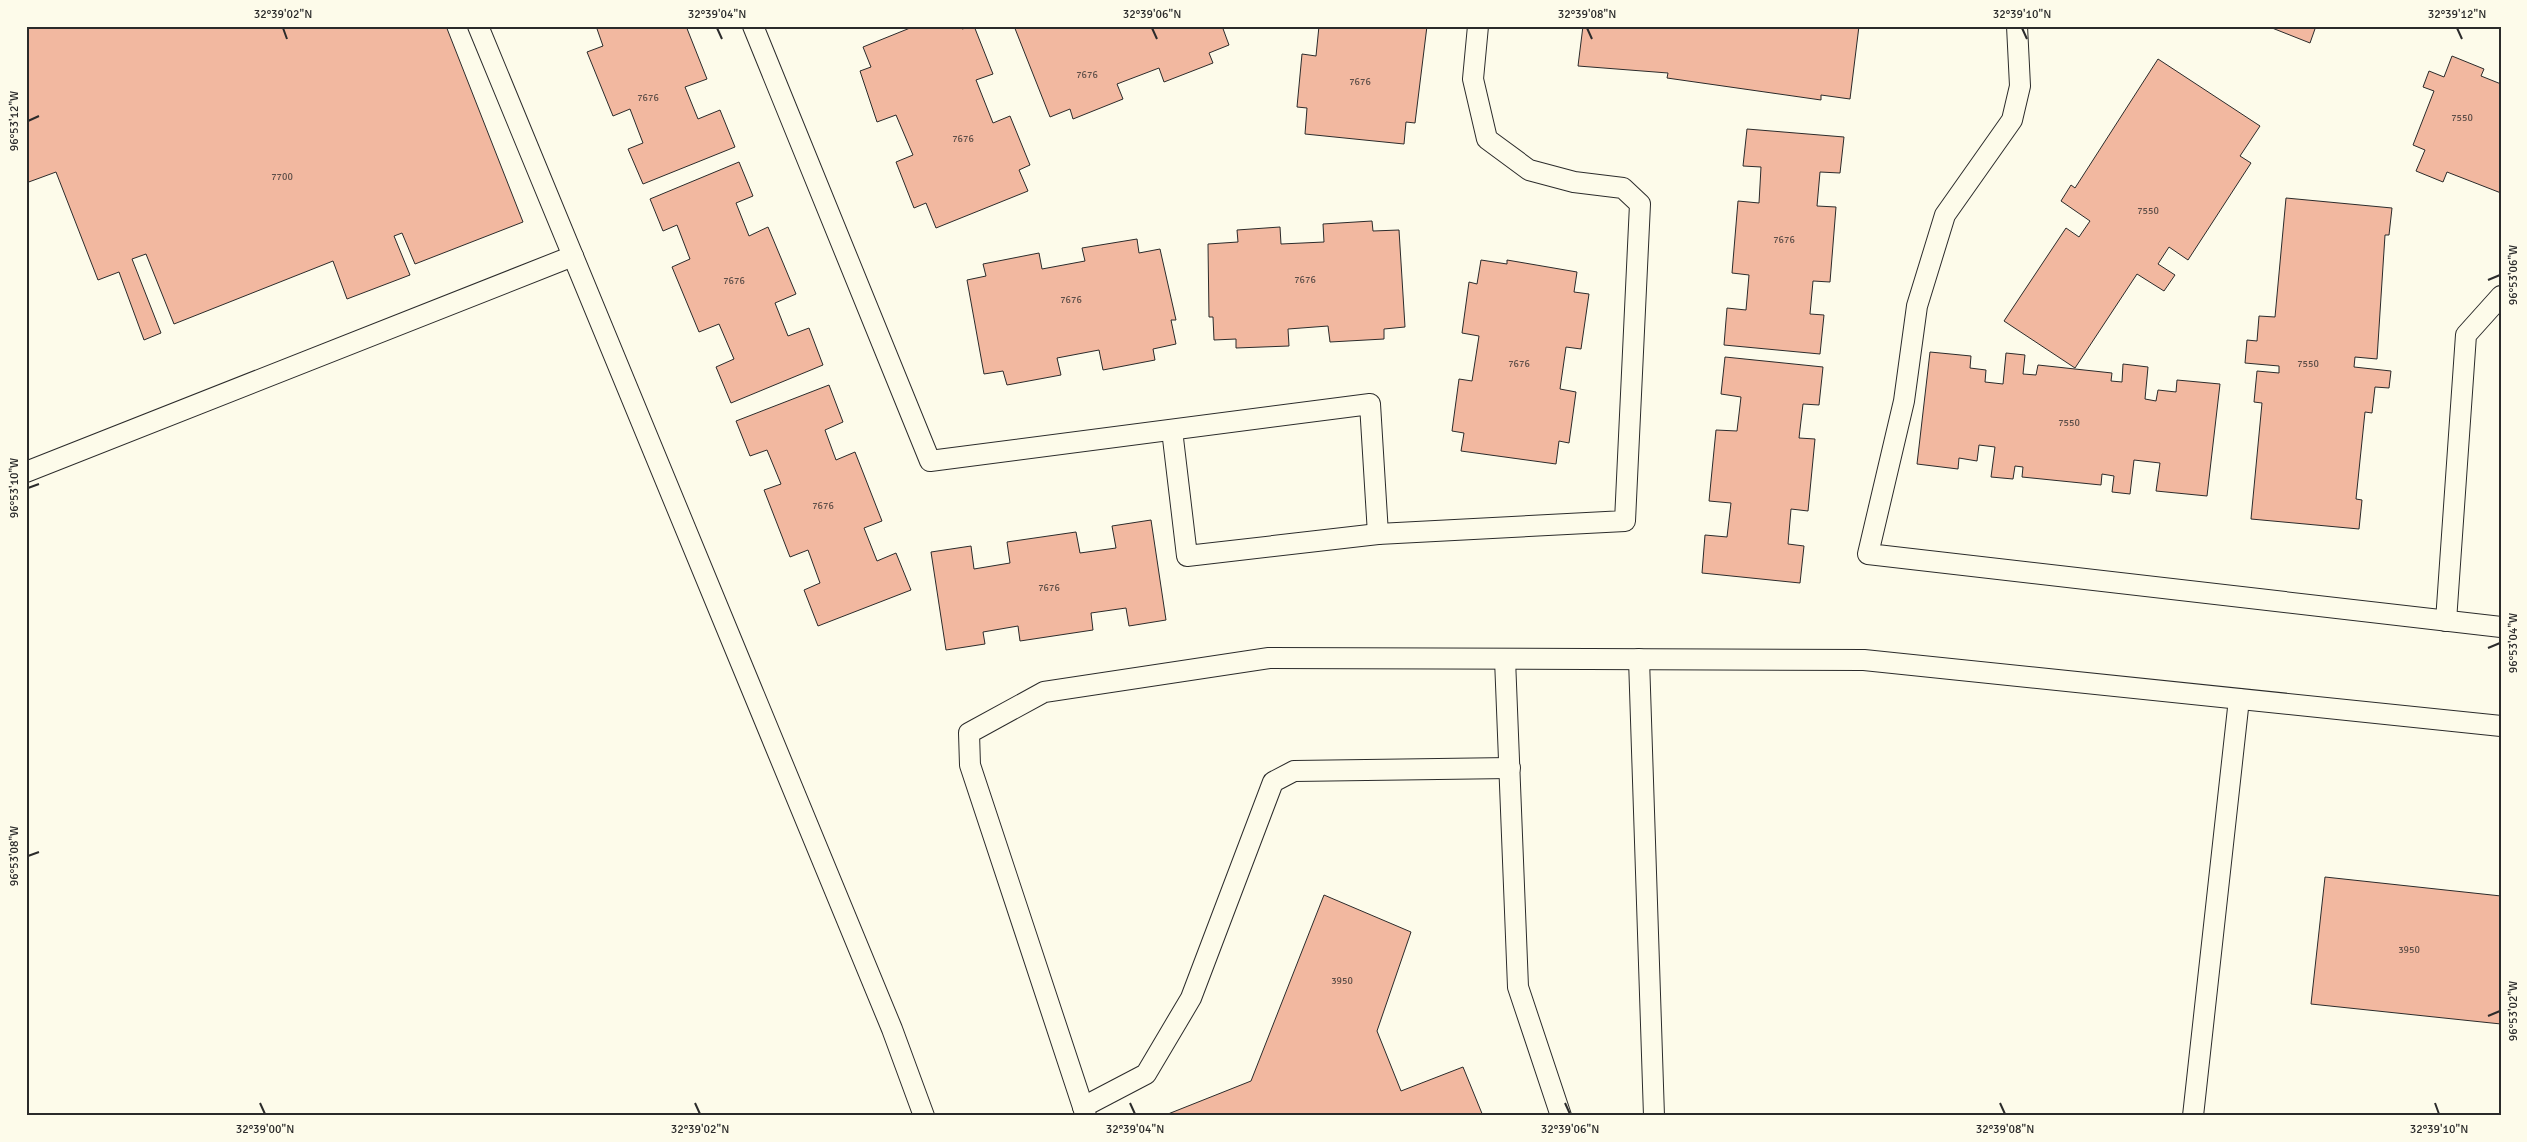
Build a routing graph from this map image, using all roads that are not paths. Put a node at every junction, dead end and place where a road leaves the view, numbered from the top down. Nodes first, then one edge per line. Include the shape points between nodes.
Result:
1 (478, 26) edge
2 (753, 26) edge
3 (1478, 26) edge
4 (2017, 26) edge
5 (573, 256) junction
6 (2501, 296) edge
7 (1172, 430) junction
8 (26, 472) edge
9 (1378, 534) junction
10 (2446, 620) junction
11 (2501, 627) edge
12 (1505, 659) junction
13 (1639, 660) junction
14 (2240, 699) junction
15 (2501, 726) edge
16 (1510, 768) junction
17 (1085, 1111) edge
18 (924, 1116) edge
19 (1561, 1116) edge
20 (1654, 1116) edge
21 (2193, 1116) edge

1 - 5 lane
2 - 7 lane via 930,461
3 - 9 lane via 1473,79 1487,139 1529,170 1574,182 1623,188 1640,204 1625,521
4 - 10 lane via 2020,86 2012,120 1946,214 1917,306 1904,401 1868,554
5 - 8 lane
5 - 18 lane via 892,1030
6 - 10 lane via 2466,335
7 - 9 lane via 1187,556
7 - 9 lane via 1370,404
10 - 11 lane
12 - 13 lane
12 - 16 lane
12 - 17 lane via 1270,658 1044,692 969,733 970,765
13 - 14 lane via 1864,660
13 - 20 lane
14 - 15 lane
14 - 21 lane
16 - 17 lane via 1294,771 1273,782 1191,998 1146,1074
16 - 19 lane via 1518,987

